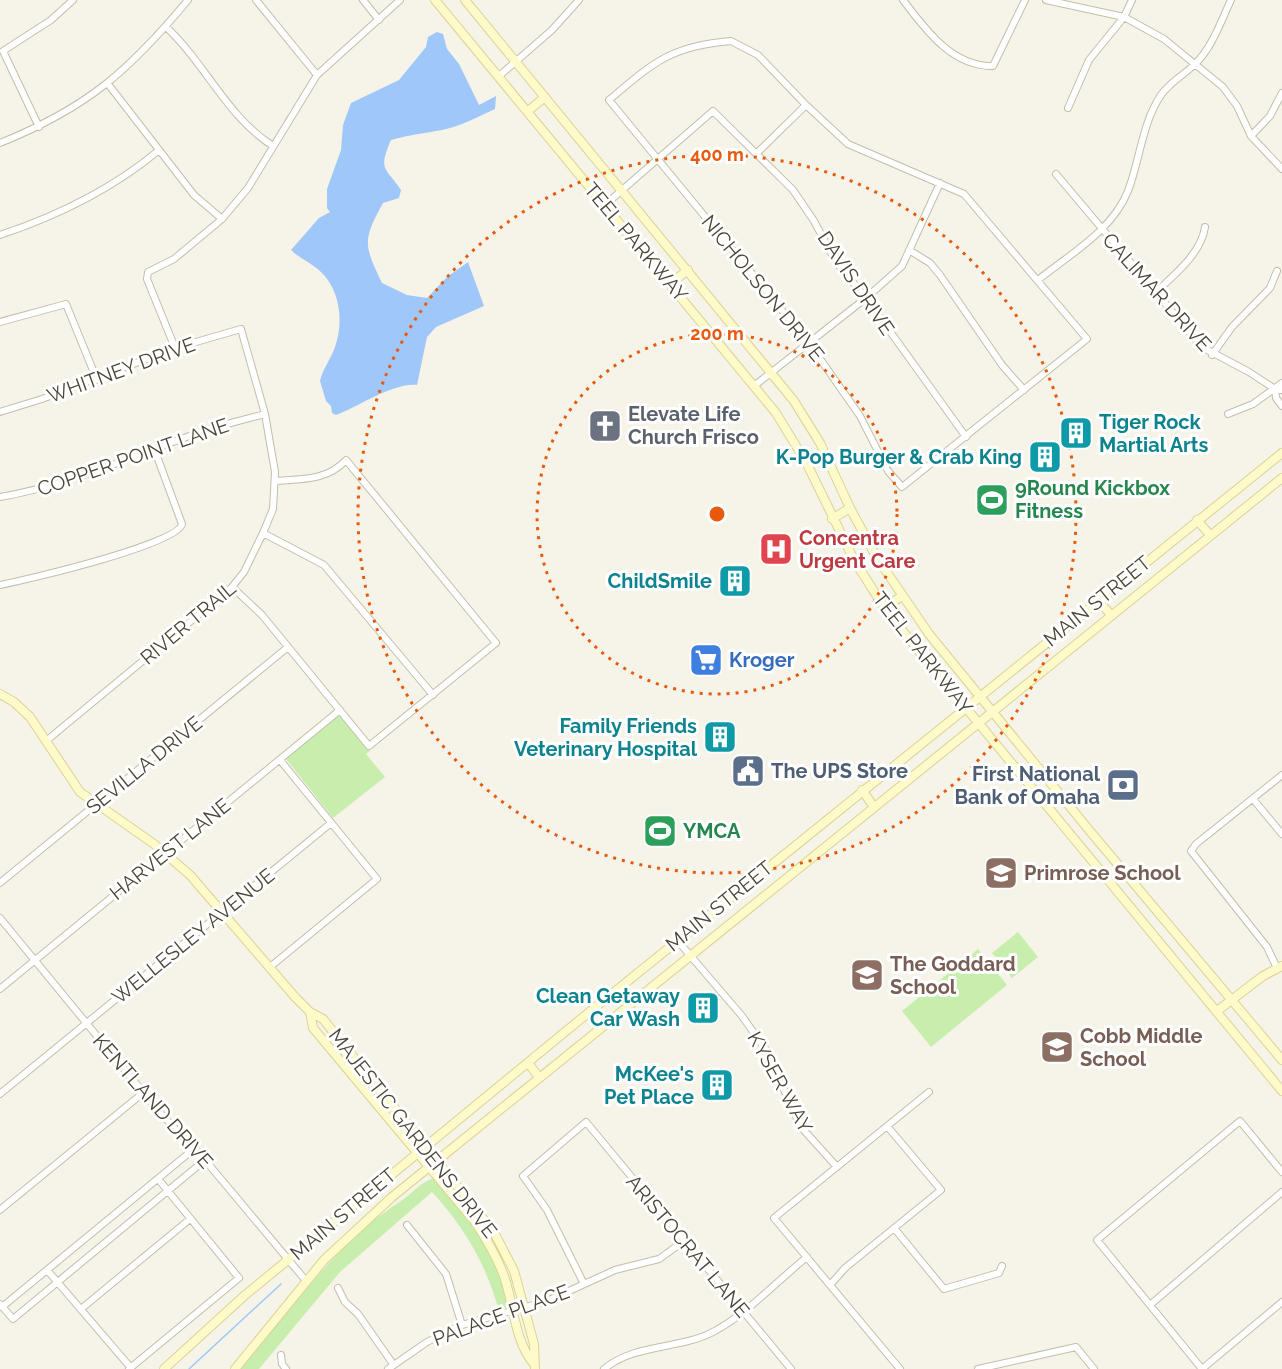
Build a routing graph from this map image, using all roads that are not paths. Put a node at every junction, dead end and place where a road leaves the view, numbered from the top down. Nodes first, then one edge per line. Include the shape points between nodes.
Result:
1 (73, 0) edge
2 (188, 0) edge
3 (256, 0) edge
4 (363, 0) edge
5 (400, 0) edge
6 (435, 0) edge
7 (465, 0) edge
8 (579, 0) edge
9 (903, 0) edge
10 (1025, 0) edge
11 (1046, 0) edge
12 (1132, 0) edge
13 (1231, 0) edge
14 (1124, 17) junction
15 (379, 20) junction
16 (166, 27) junction
17 (515, 61) junction
18 (1196, 63) junction
19 (317, 75) junction
20 (499, 76) junction
21 (108, 84) junction
22 (1282, 93) edge
23 (545, 97) junction
24 (806, 105) junction
25 (1068, 108) dead end
26 (528, 111) junction
27 (39, 127) junction
28 (1251, 135) junction
29 (0, 143) edge
30 (273, 146) junction
31 (158, 152) junction
32 (756, 154) junction
33 (658, 158) junction
34 (1282, 169) edge
35 (1056, 174) dead end
36 (940, 183) junction
37 (622, 191) junction
38 (606, 204) junction
39 (222, 219) junction
40 (1205, 227) dead end
41 (1102, 230) junction
42 (0, 235) edge
43 (909, 250) junction
44 (688, 270) junction
45 (1277, 272) dead end
46 (1038, 280) junction
47 (671, 283) junction
48 (1155, 292) junction
49 (866, 298) junction
50 (0, 322) edge
51 (241, 329) joint
52 (809, 344) junction
53 (175, 348) junction
54 (1212, 355) junction
55 (772, 373) junction
56 (97, 380) junction
57 (1282, 383) edge
58 (754, 386) junction
59 (1024, 390) junction
60 (1278, 390) edge
61 (1282, 406) edge
62 (0, 412) edge
63 (265, 414) junction
64 (1228, 414) dead end
65 (966, 437) junction
66 (155, 451) junction
67 (1282, 453) edge
68 (1282, 478) edge
69 (275, 481) junction
70 (0, 497) edge
71 (850, 508) junction
72 (832, 519) junction
73 (1197, 520) junction
74 (263, 533) junction
75 (1210, 535) junction
76 (0, 585) edge
77 (232, 587) junction
78 (902, 596) junction
79 (1098, 600) junction
80 (884, 608) junction
81 (1111, 615) junction
82 (288, 647) junction
83 (0, 694) edge
84 (433, 695) junction
85 (980, 695) junction
86 (965, 707) junction
87 (340, 710) junction
88 (993, 711) junction
89 (978, 723) junction
90 (46, 741) junction
91 (280, 760) junction
92 (1282, 775) edge
93 (862, 790) junction
94 (1253, 799) junction
95 (96, 804) junction
96 (874, 807) junction
97 (331, 823) junction
98 (1282, 834) edge
99 (165, 853) junction
100 (0, 883) edge
101 (1142, 893) junction
102 (1128, 904) junction
103 (224, 911) junction
104 (0, 918) edge
105 (677, 940) junction
106 (690, 955) junction
107 (35, 960) junction
108 (270, 967) junction
109 (1280, 967) edge
110 (0, 989) edge
111 (1232, 999) junction
112 (1217, 1011) junction
113 (310, 1012) junction
114 (86, 1023) junction
115 (1282, 1060) edge
116 (528, 1063) junction
117 (365, 1071) junction
118 (539, 1077) junction
119 (355, 1079) junction
120 (1282, 1091) edge
121 (929, 1092) dead end
122 (143, 1093) junction
123 (0, 1094) edge
124 (887, 1126) junction
125 (426, 1146) junction
126 (195, 1148) junction
127 (417, 1153) junction
128 (205, 1160) junction
129 (437, 1160) junction
130 (429, 1167) junction
131 (837, 1167) junction
132 (1282, 1172) edge
133 (159, 1180) junction
134 (168, 1191) junction
135 (1282, 1192) edge
136 (0, 1210) edge
137 (190, 1219) junction
138 (407, 1225) dead end
139 (894, 1228) junction
140 (684, 1241) junction
141 (807, 1257) junction
142 (288, 1260) junction
143 (1002, 1266) dead end
144 (48, 1271) junction
145 (58, 1282) junction
146 (307, 1282) junction
147 (584, 1284) junction
148 (830, 1285) junction
149 (338, 1288) dead end
150 (1282, 1302) edge
151 (1, 1305) edge
152 (1150, 1305) junction
153 (524, 1308) junction
154 (81, 1309) junction
155 (513, 1311) junction
156 (742, 1311) junction
157 (462, 1325) junction
158 (281, 1355) dead end
159 (534, 1366) edge
160 (390, 1367) edge
161 (130, 1368) edge
162 (164, 1369) edge
163 (235, 1369) edge
164 (286, 1369) edge
165 (604, 1369) edge
166 (791, 1369) edge
167 (900, 1369) edge
168 (978, 1369) edge
169 (1094, 1369) edge
170 (1202, 1369) edge

1 - 27 street via 51,20 3,51
2 - 16 street
3 - 19 street
4 - 15 street
5 - 15 street
6 - 20 main road, TEEL PARKWAY
7 - 17 main road, TEEL PARKWAY
8 - 17 street via 552,30
9 - 10 street via 928,33 952,54 993,66
11 - 14 street
12 - 14 street
13 - 18 street
14 - 18 street
14 - 25 street via 1089,60
15 - 19 street
16 - 21 street
16 - 30 street via 182,41 249,128
17 - 20 street
17 - 23 main road, TEEL PARKWAY
18 - 28 street via 1232,99
18 - 41 street via 1160,96 1128,192
19 - 30 street
20 - 26 main road, TEEL PARKWAY
21 - 27 street via 72,110
21 - 31 street
22 - 28 street via 1270,116
23 - 26 main road
23 - 37 main road, TEEL PARKWAY
24 - 32 street
24 - 33 street, NICHOLSON DRIVE via 758,55 731,41 677,50 654,62 609,100
24 - 36 street via 848,144
26 - 38 main road, TEEL PARKWAY
27 - 29 street
28 - 34 street
30 - 39 street via 248,188
31 - 39 street via 194,195
31 - 42 street via 94,195 36,223
32 - 33 street, DAVIS DRIVE via 713,111
32 - 49 street, DAVIS DRIVE via 793,190 836,262
33 - 37 street
33 - 52 street, NICHOLSON DRIVE
35 - 41 street, CALIMAR DRIVE
36 - 43 street
36 - 46 street via 964,194
37 - 38 street
37 - 44 main road, TEEL PARKWAY
38 - 47 main road, TEEL PARKWAY
39 - 53 street via 174,259 148,272 147,279
40 - 48 street via 1189,258
41 - 46 street
41 - 48 street, CALIMAR DRIVE
43 - 49 street via 902,266
43 - 59 street via 940,275 1002,365
44 - 47 main road
44 - 55 main road, TEEL PARKWAY
45 - 54 street via 1270,288 1232,327
46 - 59 street via 1087,339
47 - 58 main road, TEEL PARKWAY
48 - 54 street, CALIMAR DRIVE
49 - 52 street
49 - 65 street, DAVIS DRIVE
50 - 56 street via 66,304
51 - 53 street, WHITNEY DRIVE
51 - 63 street, RIVER TRAIL
52 - 55 street
52 - 65 street, NICHOLSON DRIVE via 860,416 888,471 902,487
53 - 56 street, WHITNEY DRIVE
54 - 60 street, CALIMAR DRIVE
55 - 58 street
55 - 71 main road, TEEL PARKWAY via 820,443
56 - 62 street, WHITNEY DRIVE
57 - 60 street
58 - 72 main road, TEEL PARKWAY via 792,438
59 - 65 street
60 - 61 street via 1276,398
60 - 64 street
63 - 66 street, COPPER POINT LANE via 199,433
63 - 69 street, RIVER TRAIL
66 - 70 street, COPPER POINT LANE via 64,482
66 - 76 street via 182,528 130,550
67 - 73 main road, MAIN STREET
68 - 75 main road, MAIN STREET
69 - 74 street, RIVER TRAIL via 273,508
69 - 84 street via 320,477 338,469 346,460 496,643
71 - 72 main road
71 - 78 main road, TEEL PARKWAY
72 - 80 main road, TEEL PARKWAY
73 - 75 main road
73 - 79 main road, MAIN STREET
74 - 77 street, RIVER TRAIL
74 - 84 street via 324,565
75 - 81 main road, MAIN STREET
77 - 82 street
77 - 90 street, RIVER TRAIL
78 - 80 main road
78 - 85 main road, TEEL PARKWAY
79 - 81 main road
79 - 85 main road, MAIN STREET
80 - 86 main road, TEEL PARKWAY
81 - 88 main road, MAIN STREET
82 - 87 street
82 - 95 street, SEVILLA DRIVE
83 - 90 main road, MAJESTIC GARDENS DRIVE via 25,712
84 - 87 street via 369,746
85 - 86 main road, MAIN STREET
85 - 88 main road, TEEL PARKWAY
86 - 89 main road, TEEL PARKWAY
86 - 93 main road, MAIN STREET
87 - 91 street, HARVEST LANE
88 - 89 main road, MAIN STREET
88 - 101 main road, TEEL PARKWAY
89 - 96 main road, MAIN STREET
89 - 102 main road, TEEL PARKWAY
90 - 95 main road, MAJESTIC GARDENS DRIVE via 75,786
91 - 97 street
91 - 99 street, HARVEST LANE
92 - 94 street
93 - 96 main road
93 - 105 main road, MAIN STREET
94 - 98 street
94 - 109 street via 1192,848
95 - 99 main road, MAJESTIC GARDENS DRIVE
95 - 100 street, SEVILLA DRIVE
96 - 106 main road, MAIN STREET
97 - 103 street, WELLESLEY AVENUE
97 - 108 street via 377,879
99 - 103 main road, MAJESTIC GARDENS DRIVE
99 - 107 street, HARVEST LANE
101 - 102 main road
101 - 111 main road, TEEL PARKWAY
102 - 112 main road, TEEL PARKWAY
103 - 108 main road, MAJESTIC GARDENS DRIVE
103 - 114 street, WELLESLEY AVENUE
104 - 107 street, KENTLAND DRIVE
105 - 106 street, KYSER WAY
105 - 116 main road, MAIN STREET
106 - 118 main road, MAIN STREET
106 - 131 street, KYSER WAY via 766,1050 801,1127
107 - 110 street, HARVEST LANE
107 - 114 street, KENTLAND DRIVE
108 - 113 main road, MAJESTIC GARDENS DRIVE
109 - 111 main road
111 - 112 main road
111 - 115 main road, TEEL PARKWAY
112 - 120 main road, TEEL PARKWAY
113 - 117 main road, MAJESTIC GARDENS DRIVE via 323,1019
113 - 119 main road, MAJESTIC GARDENS DRIVE via 313,1028
114 - 122 street, KENTLAND DRIVE
114 - 123 street, WELLESLEY AVENUE
116 - 118 main road
116 - 125 main road, MAIN STREET
117 - 119 main road
117 - 125 main road, MAJESTIC GARDENS DRIVE
118 - 129 main road, MAIN STREET
119 - 127 main road, MAJESTIC GARDENS DRIVE
121 - 124 street
122 - 126 street, KENTLAND DRIVE
122 - 136 street
124 - 131 street
124 - 139 street via 941,1190
125 - 127 main road, MAIN STREET
125 - 129 main road, MAJESTIC GARDENS DRIVE
126 - 128 street, KENTLAND DRIVE
126 - 133 street
127 - 130 main road, MAJESTIC GARDENS DRIVE
127 - 142 main road, MAIN STREET
128 - 134 street
128 - 142 street, KENTLAND DRIVE
129 - 130 main road, MAIN STREET
129 - 153 main road, MAJESTIC GARDENS DRIVE via 494,1232 514,1271
130 - 146 main road, MAIN STREET via 349,1235
130 - 155 main road, MAJESTIC GARDENS DRIVE via 491,1247 505,1278
131 - 141 street via 774,1218
132 - 152 street via 1240,1122 1097,1240
133 - 134 street
133 - 144 street
134 - 137 street
134 - 145 street
135 - 152 street
137 - 154 street
137 - 161 street via 239,1278
138 - 157 street via 446,1274
139 - 143 street via 944,1289 999,1273
139 - 148 street
140 - 147 street, PALACE PLACE via 659,1259 615,1270
140 - 147 street, ARISTOCRAT LANE via 586,1122 524,1176 548,1210
140 - 156 street, ARISTOCRAT LANE
141 - 148 street
141 - 156 street
142 - 146 street, KENTLAND DRIVE
142 - 162 main road, MAIN STREET
144 - 145 street
144 - 151 street
145 - 151 street via 14,1319
145 - 154 street
146 - 163 main road, MAIN STREET
147 - 153 street, PALACE PLACE
148 - 167 street
149 - 160 street
150 - 170 street
152 - 170 street
153 - 155 street, PALACE PLACE
153 - 159 main road, MAJESTIC GARDENS DRIVE via 534,1344
154 - 161 street
155 - 157 street, PALACE PLACE
155 - 159 main road, MAJESTIC GARDENS DRIVE
156 - 165 street via 713,1332 691,1341 650,1347
156 - 166 street, ARISTOCRAT LANE
157 - 160 street, PALACE PLACE
158 - 164 street
168 - 169 street via 1076,1347

